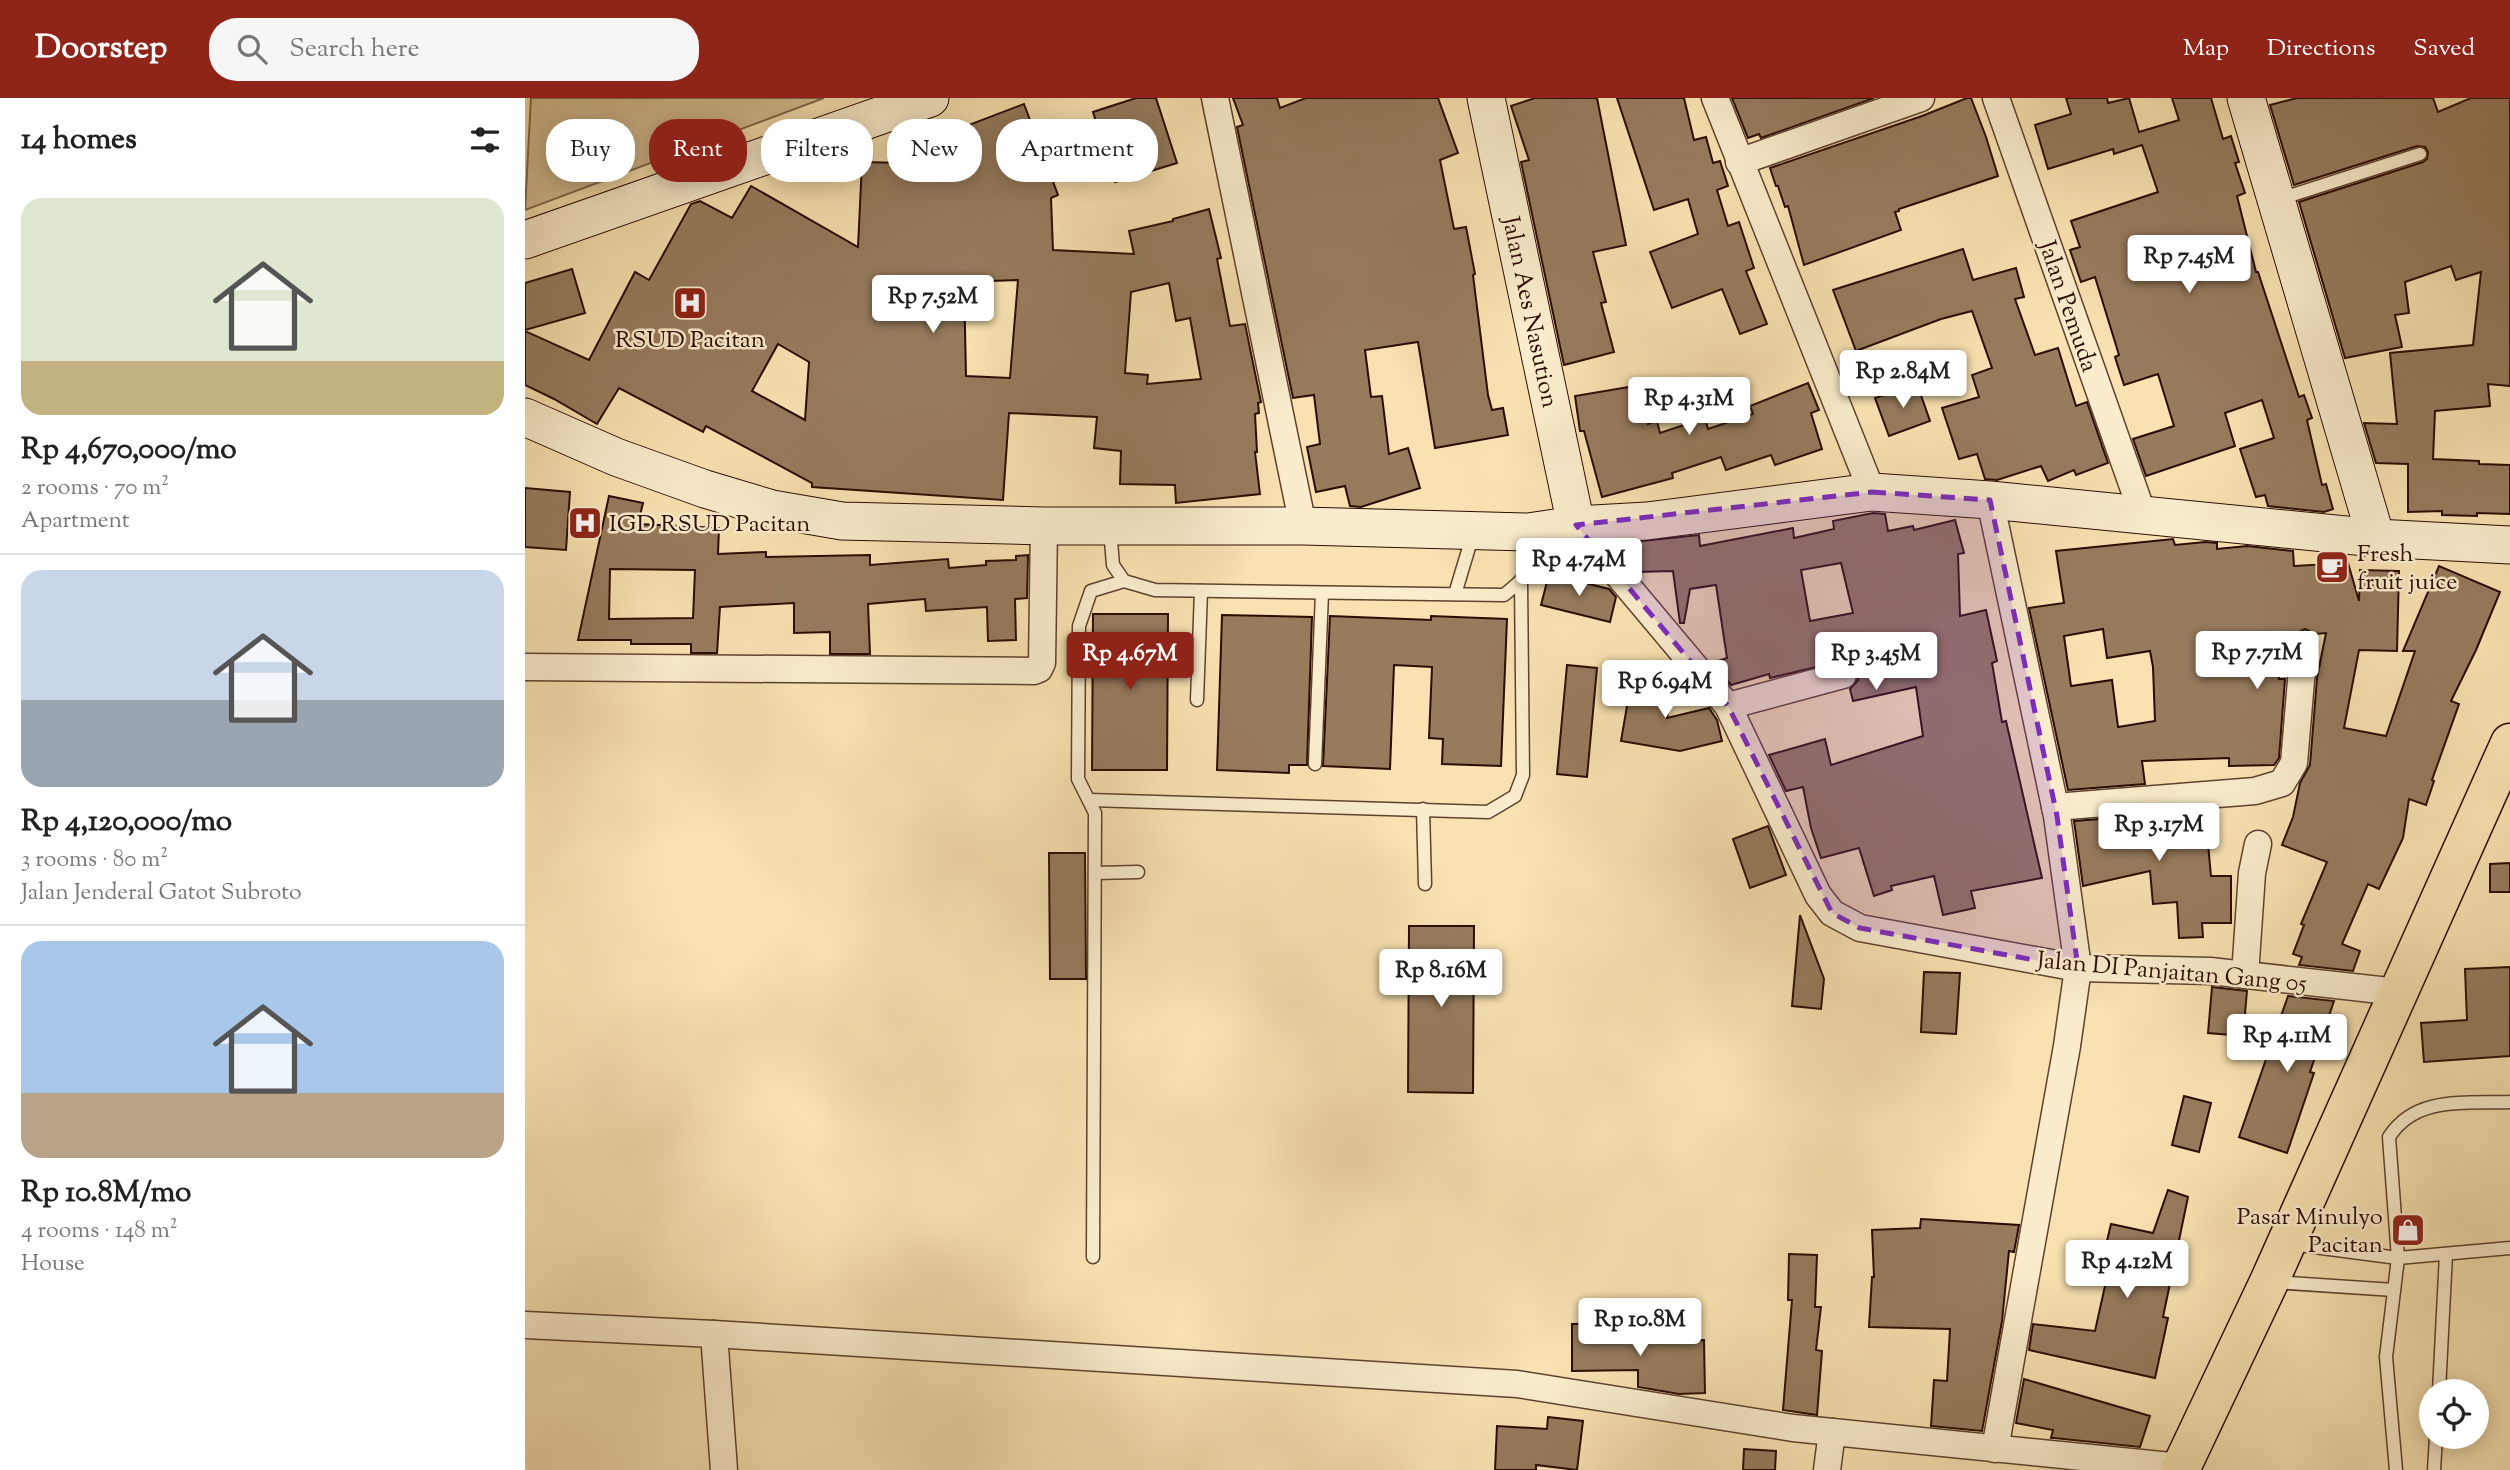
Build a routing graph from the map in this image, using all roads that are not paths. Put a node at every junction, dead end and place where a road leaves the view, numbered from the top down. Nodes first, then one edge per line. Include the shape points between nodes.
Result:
1 (930, 98) edge
2 (1216, 98) edge
3 (1486, 98) edge
4 (1715, 98) edge
5 (1921, 98) edge
6 (1996, 98) edge
7 (2246, 98) edge
8 (2420, 154) dead end
9 (1739, 162) junction
10 (2276, 200) junction
11 (525, 240) edge
12 (525, 417) edge
13 (1872, 492) junction
14 (1990, 500) junction
15 (2143, 515) junction
16 (1576, 525) junction
17 (1044, 526) junction
18 (1109, 526) junction
19 (1303, 526) junction
20 (1474, 531) junction
21 (1528, 532) junction
22 (2376, 538) junction
23 (2510, 545) edge
24 (1124, 581) junction
25 (1521, 582) junction
26 (1201, 591) junction
27 (1322, 593) junction
28 (1455, 594) junction
29 (2304, 645) dead end
30 (525, 667) edge
31 (1843, 675) dead end
32 (1197, 700) dead end
33 (1728, 706) junction
34 (2510, 743) edge
35 (1315, 764) dead end
36 (1089, 800) junction
37 (2055, 807) junction
38 (1423, 809) junction
39 (2258, 844) dead end
40 (1138, 872) dead end
41 (1095, 873) junction
42 (1425, 884) dead end
43 (2078, 968) junction
44 (2245, 975) junction
45 (2398, 992) junction
46 (2510, 1101) edge
47 (2285, 1244) junction
48 (2510, 1248) edge
49 (2447, 1254) junction
50 (1093, 1257) dead end
51 (2399, 1258) junction
52 (2269, 1282) junction
53 (2395, 1290) junction
54 (525, 1325) edge
55 (714, 1334) junction
56 (2440, 1379) edge
57 (1832, 1432) junction
58 (1995, 1448) junction
59 (2435, 1449) edge
60 (2181, 1469) edge
61 (724, 1470) edge
62 (1827, 1470) edge
63 (2396, 1470) edge
64 (2434, 1470) edge

1 - 11 street
2 - 19 street
3 - 16 street, Jalan Aes Nasution
4 - 9 street
5 - 9 street
6 - 15 street, Jalan Pemuda
7 - 10 street
8 - 10 lane
9 - 13 street
10 - 22 street
12 - 17 street via 616,457 772,509 842,521
13 - 14 street
13 - 16 street via 1647,521
14 - 15 street
14 - 37 street
15 - 22 street
16 - 21 street
16 - 33 street, Jalan DI Panjaitan Gang 05
17 - 18 street
17 - 30 street via 1042,663 1034,671
18 - 19 street
18 - 24 lane via 1113,565
19 - 20 street
20 - 21 street
20 - 28 lane
21 - 25 lane via 1531,565
22 - 23 street
24 - 26 lane via 1155,590
24 - 36 lane via 1091,591 1079,626 1078,779
25 - 28 lane via 1504,595
25 - 38 lane via 1523,775 1514,796 1489,812
26 - 27 lane
26 - 32 lane
27 - 28 lane
27 - 35 lane
29 - 37 street via 2294,763 2282,783 2255,791
31 - 33 street
33 - 43 street, Jalan DI Panjaitan Gang 05 via 1818,895 1832,913 1860,928
34 - 45 highway via 2498,782
36 - 38 lane
36 - 41 lane via 1095,813
37 - 43 street
38 - 42 lane
39 - 44 street
40 - 41 lane
41 - 50 lane
43 - 44 street, Jalan DI Panjaitan Gang 05
43 - 58 street
44 - 45 street, Jalan DI Panjaitan Gang 05
45 - 47 highway
46 - 51 lane via 2430,1105 2398,1123 2389,1136
47 - 51 lane
47 - 52 highway
48 - 49 lane
49 - 51 lane
49 - 56 lane
51 - 53 lane
52 - 53 lane
52 - 60 highway
53 - 63 lane via 2386,1357
54 - 55 street
55 - 57 street via 1517,1384
55 - 61 street
57 - 58 street
57 - 62 street
58 - 60 street
59 - 64 lane

